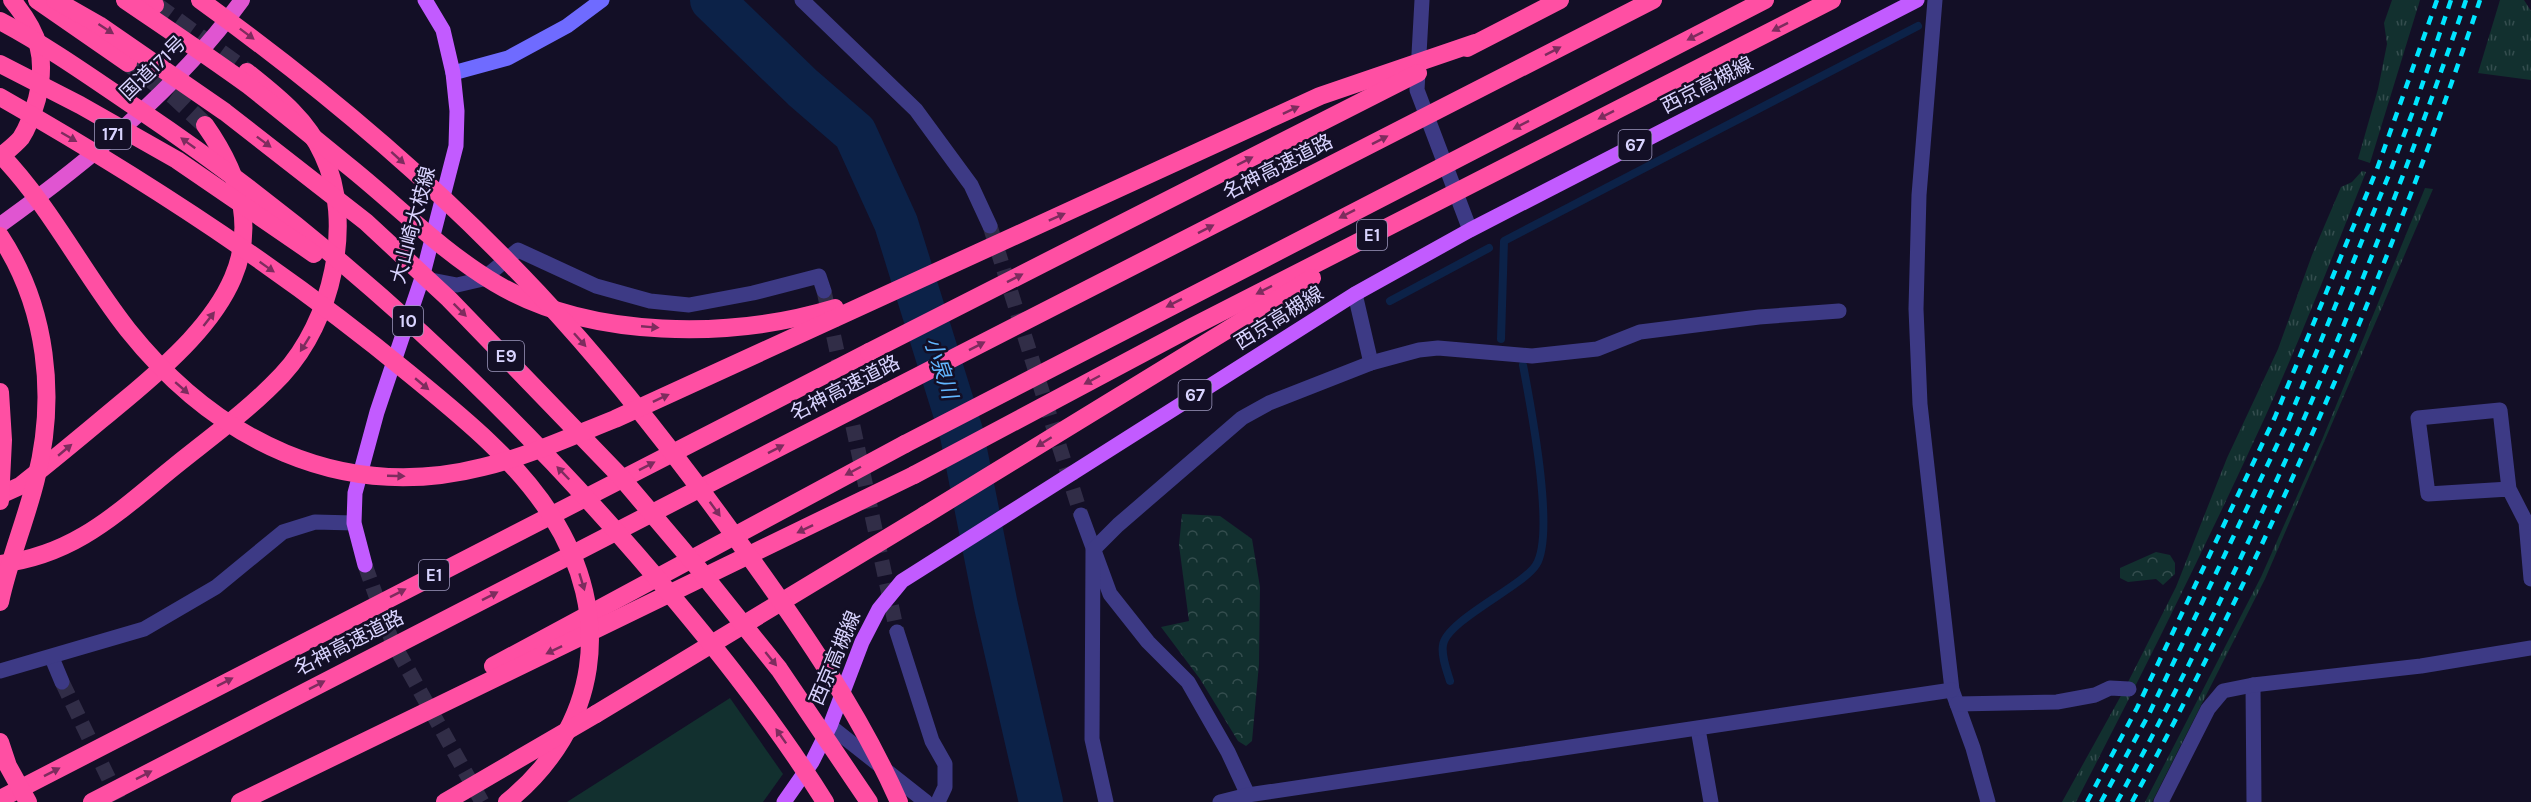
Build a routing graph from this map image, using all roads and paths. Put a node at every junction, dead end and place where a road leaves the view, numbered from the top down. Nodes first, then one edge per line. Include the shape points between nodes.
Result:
1 (12, 0) edge
2 (37, 0) edge
3 (55, 0) edge
4 (125, 0) edge
5 (200, 0) edge
6 (242, 0) edge
7 (425, 0) edge
8 (602, 0) edge
9 (802, 0) edge
10 (1422, 0) edge
11 (1560, 0) edge
12 (1653, 0) edge
13 (1765, 0) edge
14 (1832, 0) edge
15 (1917, 0) edge
16 (1935, 0) edge
17 (0, 21) edge
18 (1475, 44) junction
19 (128, 63) tunnel mouth
20 (0, 64) edge
21 (247, 72) tunnel mouth
22 (453, 74) junction
23 (0, 97) edge
24 (205, 125) tunnel mouth
25 (0, 156) edge
26 (1434, 203) junction
27 (0, 225) edge
28 (990, 226) tunnel mouth
29 (1470, 230) junction
30 (0, 236) edge
31 (422, 278) junction
32 (908, 284) junction
33 (824, 291) dead end
34 (1355, 294) junction
35 (1839, 311) dead end
36 (429, 340) junction
37 (1371, 363) junction
38 (0, 392) edge
39 (2508, 489) junction
40 (0, 495) edge
41 (0, 501) edge
42 (1081, 515) tunnel mouth
43 (354, 523) junction
44 (1093, 550) junction
45 (0, 564) edge
46 (365, 565) tunnel mouth
47 (2531, 579) edge
48 (0, 602) edge
49 (897, 632) tunnel mouth
50 (2531, 648) edge
51 (52, 658) junction
52 (0, 672) edge
53 (63, 682) tunnel mouth
54 (2253, 685) junction
55 (2129, 688) dead end
56 (1955, 697) junction
57 (830, 726) junction
58 (1698, 729) junction
59 (0, 742) edge
60 (275, 784) junction
61 (1248, 795) junction
62 (0, 799) edge
63 (28, 802) edge
64 (92, 802) edge
65 (240, 802) edge
66 (445, 802) edge
67 (507, 802) edge
68 (784, 802) edge
69 (825, 802) edge
70 (869, 802) edge
71 (899, 802) edge
72 (926, 802) edge
73 (938, 802) edge
74 (1106, 802) edge
75 (1220, 802) edge
76 (1711, 802) edge
77 (1988, 802) edge
78 (2161, 802) edge
79 (2254, 802) edge

1 - 25 highway via 27,19 39,46 43,75 32,117 20,138
2 - 19 highway
3 -> 70 highway, E9, bridge via 136,49 244,127 366,222 449,298 620,476 698,568 779,669
4 -> 32 highway, bridge via 248,86 454,255 496,284 533,302 612,322 707,329 814,314
5 -> 71 highway, bridge via 369,132 498,253 587,347 697,484 760,571 814,651
6 - 27 highway, 国道171号 / 171 via 218,34 165,88 59,183
7 - 22 main road, 大山崎大枝線 / 10 via 443,30
8 - 22 main road via 567,26 508,58
9 - 28 street via 916,110 971,185
10 - 29 street via 1417,90
11 - 18 highway, 名神高速道路 / E1, bridge
64 -> 12 highway, 名神高速道路 / E1, bridge
13 -> 60 highway, E1, bridge via 905,444
14 -> 26 highway, E1, bridge
15 - 29 main road, 西京高槻線 / 67
16 - 56 street via 1919,195 1916,309 1920,404
36 -> 17 highway, E9, bridge via 285,216 196,149
32 -> 18 highway, bridge via 1320,96
62 -> 18 highway, 名神高速道路 / E1, bridge
20 - 36 highway, bridge via 177,160 268,221
21 -> 45 highway via 304,123 323,155 335,189 338,229 332,277 321,315 283,375 104,523 68,546 29,561
22 - 31 main road, 大山崎大枝線 / 10 via 456,146
23 -> 67 highway, bridge via 169,198 316,301 453,410 496,450 550,513 569,546 589,606 589,673 579,708 562,740 539,772
40 -> 24 highway via 20,486 190,343 226,294 237,267 243,229 240,191
25 -> 32 highway, bridge via 56,225 122,322 177,385 215,415 264,444 331,469 370,475 448,474 523,455 615,419
26 -> 60 highway, E1, bridge via 914,475
26 -> 66 highway, bridge via 925,515
29 - 34 main road, 西京高槻線 / 67
30 - 48 highway, bridge via 16,263 32,305 43,349 47,390 40,464
31 - 33 street via 457,285 483,279 518,250 596,286 650,300 689,305 819,276
31 - 43 main road, 大山崎大枝線 / 10 via 362,463
34 - 37 street
34 - 57 main road, 西京高槻線 / 67 via 902,581 879,609 862,642
35 - 37 street via 1640,332 1597,349 1532,356 1438,348
69 -> 36 highway, E9, bridge via 752,694 665,587 584,494
37 - 44 street via 1269,403 1242,418
38 - 41 highway, bridge
39 - 39 street via 2500,410 2418,418 2428,494
39 - 47 street via 2526,522
42 - 44 street
43 - 46 main road, 大山崎大枝線 / 10
43 - 51 street via 315,522 283,532 216,586 144,629
44 - 61 street via 1110,594 1188,682
44 - 74 street via 1092,739
49 - 73 street via 933,741 945,764 945,787
50 - 54 street via 2421,666
51 - 52 street
51 - 53 street
54 - 78 street via 2223,692 2208,709
54 - 79 street
55 - 56 street via 2110,688 2057,702
56 - 58 street
56 - 77 street
57 - 68 main road, 西京高槻線 / 67 via 812,762
57 - 72 street
58 - 61 street
58 - 76 street
59 - 63 highway, bridge
60 - 65 highway, E1
61 - 75 street

